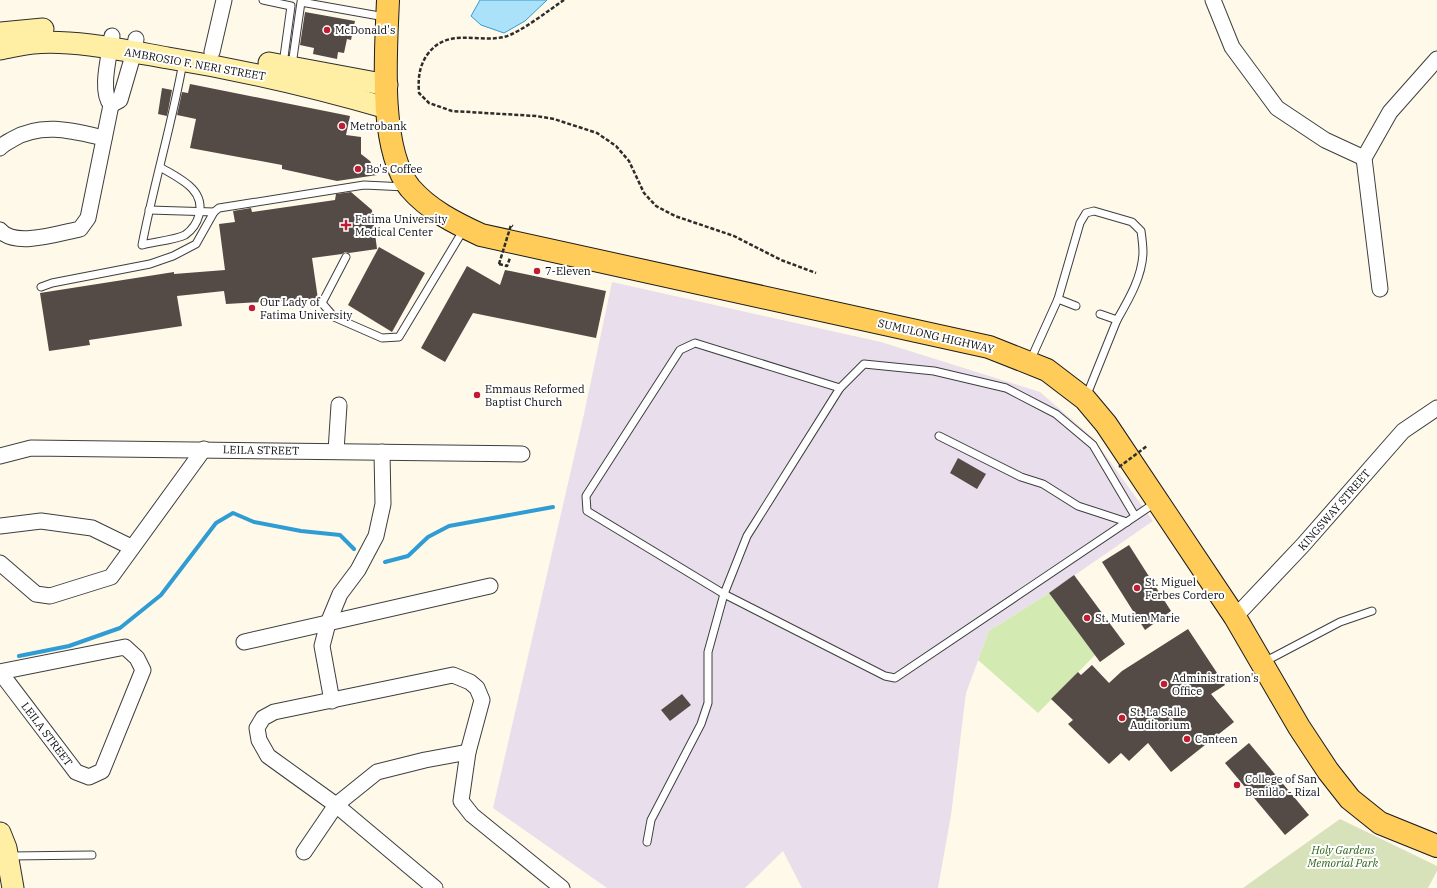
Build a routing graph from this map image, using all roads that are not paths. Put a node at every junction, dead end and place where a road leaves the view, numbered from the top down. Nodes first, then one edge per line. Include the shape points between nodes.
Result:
1 (224, 0) edge
2 (263, 0) edge
3 (1213, 0) edge
4 (388, 8) edge
5 (0, 33) edge
6 (111, 42) junction
7 (135, 45) junction
8 (0, 49) edge
9 (212, 52) junction
10 (1437, 59) edge
11 (183, 60) junction
12 (280, 69) junction
13 (387, 85) junction
14 (111, 105) junction
15 (387, 108) junction
16 (104, 138) junction
17 (0, 148) edge
18 (1364, 158) junction
19 (160, 167) junction
20 (410, 187) junction
21 (149, 210) junction
22 (200, 212) junction
23 (214, 212) junction
24 (465, 228) junction
25 (0, 230) edge
26 (346, 257) dead end
27 (41, 287) dead end
28 (1380, 289) dead end
29 (1058, 299) junction
30 (1076, 306) dead end
31 (1100, 314) dead end
32 (1117, 320) junction
33 (1029, 362) junction
34 (840, 388) junction
35 (1085, 399) junction
36 (339, 404) dead end
37 (1437, 408) edge
38 (939, 436) dead end
39 (204, 450) junction
40 (336, 451) junction
41 (382, 452) junction
42 (522, 454) dead end
43 (0, 456) edge
44 (1158, 501) junction
45 (1135, 516) junction
46 (1127, 522) junction
47 (0, 526) edge
48 (131, 548) junction
49 (0, 563) edge
50 (490, 586) dead end
51 (724, 594) junction
52 (1372, 611) dead end
53 (1234, 616) junction
54 (328, 623) junction
55 (244, 642) dead end
56 (1262, 662) junction
57 (0, 672) edge
58 (332, 701) junction
59 (468, 752) junction
60 (336, 805) junction
61 (0, 833) edge
62 (647, 842) dead end
63 (1437, 846) edge
64 (304, 852) dead end
65 (92, 855) dead end
66 (8, 856) junction
67 (13, 888) edge
68 (435, 888) edge
69 (562, 888) edge

1 - 9 street
2 - 12 lane via 291,6
3 - 18 street via 1232,47 1277,108 1325,140
4 - 12 lane via 301,2
4 - 13 main road, SUMULONG HIGHWAY
5 - 6 street, AMBROSIO F. NERI STREET via 59,29
6 - 7 street, AMBROSIO F. NERI STREET
6 - 8 street, AMBROSIO F. NERI STREET via 32,43
6 - 14 street via 106,82 106,99
7 - 9 street, AMBROSIO F. NERI STREET
7 - 11 street, AMBROSIO F. NERI STREET
7 - 14 street via 120,100
9 - 12 street, AMBROSIO F. NERI STREET
10 - 18 street via 1390,112
11 - 12 street, AMBROSIO F. NERI STREET
11 - 19 lane
12 - 13 street, AMBROSIO F. NERI STREET
12 - 15 street, AMBROSIO F. NERI STREET via 320,89
13 - 15 main road, SUMULONG HIGHWAY
14 - 16 street
15 - 20 main road, SUMULONG HIGHWAY via 393,153 400,172
16 - 17 street via 66,130 40,130 16,137
16 - 25 street via 88,218 80,229 31,239 13,238
18 - 28 street
19 - 21 lane
19 - 22 lane via 191,186 199,196
20 - 23 lane via 364,185 232,205
20 - 24 main road, SUMULONG HIGHWAY via 424,202
21 - 22 lane
21 - 22 lane via 142,245 184,235 196,224
22 - 23 lane
23 - 27 lane via 196,244 173,256 150,264
24 - 26 lane via 399,337 382,338 334,317 322,303
24 - 33 main road, SUMULONG HIGHWAY via 480,235 515,244 989,347
29 - 30 lane
29 - 32 lane via 1080,223 1086,213 1094,211 1132,222 1141,231 1143,253 1138,279
29 - 33 lane
31 - 32 lane
32 - 35 lane
33 - 35 main road, SUMULONG HIGHWAY via 1048,370
34 - 45 lane via 864,364 934,371 1006,388 1056,414 1093,445
34 - 51 lane via 747,536
34 - 51 lane via 695,343 680,350 586,496 587,511
35 - 44 main road, SUMULONG HIGHWAY via 1106,424
36 - 40 street
37 - 53 street, KINGSWAY STREET via 1403,431 1303,545
38 - 46 lane via 1021,477 1043,484 1078,506
39 - 40 street, LEILA STREET
39 - 43 street, LEILA STREET via 31,448
39 - 48 street
40 - 41 street, LEILA STREET
41 - 42 street, LEILA STREET
41 - 54 street via 383,504 376,536 358,570 340,594
44 - 45 lane
44 - 53 main road, SUMULONG HIGHWAY
45 - 46 lane
46 - 51 lane via 895,678 885,676
47 - 48 street via 41,521 92,528
48 - 49 street via 111,577 50,596 36,594
50 - 54 street
51 - 62 lane via 708,652 708,703 701,724 651,820
52 - 56 lane via 1340,622
53 - 56 main road, SUMULONG HIGHWAY
54 - 55 street
54 - 58 street via 322,646
56 - 63 main road, SUMULONG HIGHWAY via 1318,756 1350,799 1380,823
57 - 57 street, LEILA STREET via 76,772 89,777 102,771 143,670 137,658 125,648
58 - 59 street via 453,675 477,688 482,700
58 - 60 street via 274,712 263,718 257,728 268,756
59 - 60 street via 377,772
59 - 69 street via 461,801 472,815
60 - 64 street
60 - 68 street
61 - 66 street
65 - 66 lane
66 - 67 street

